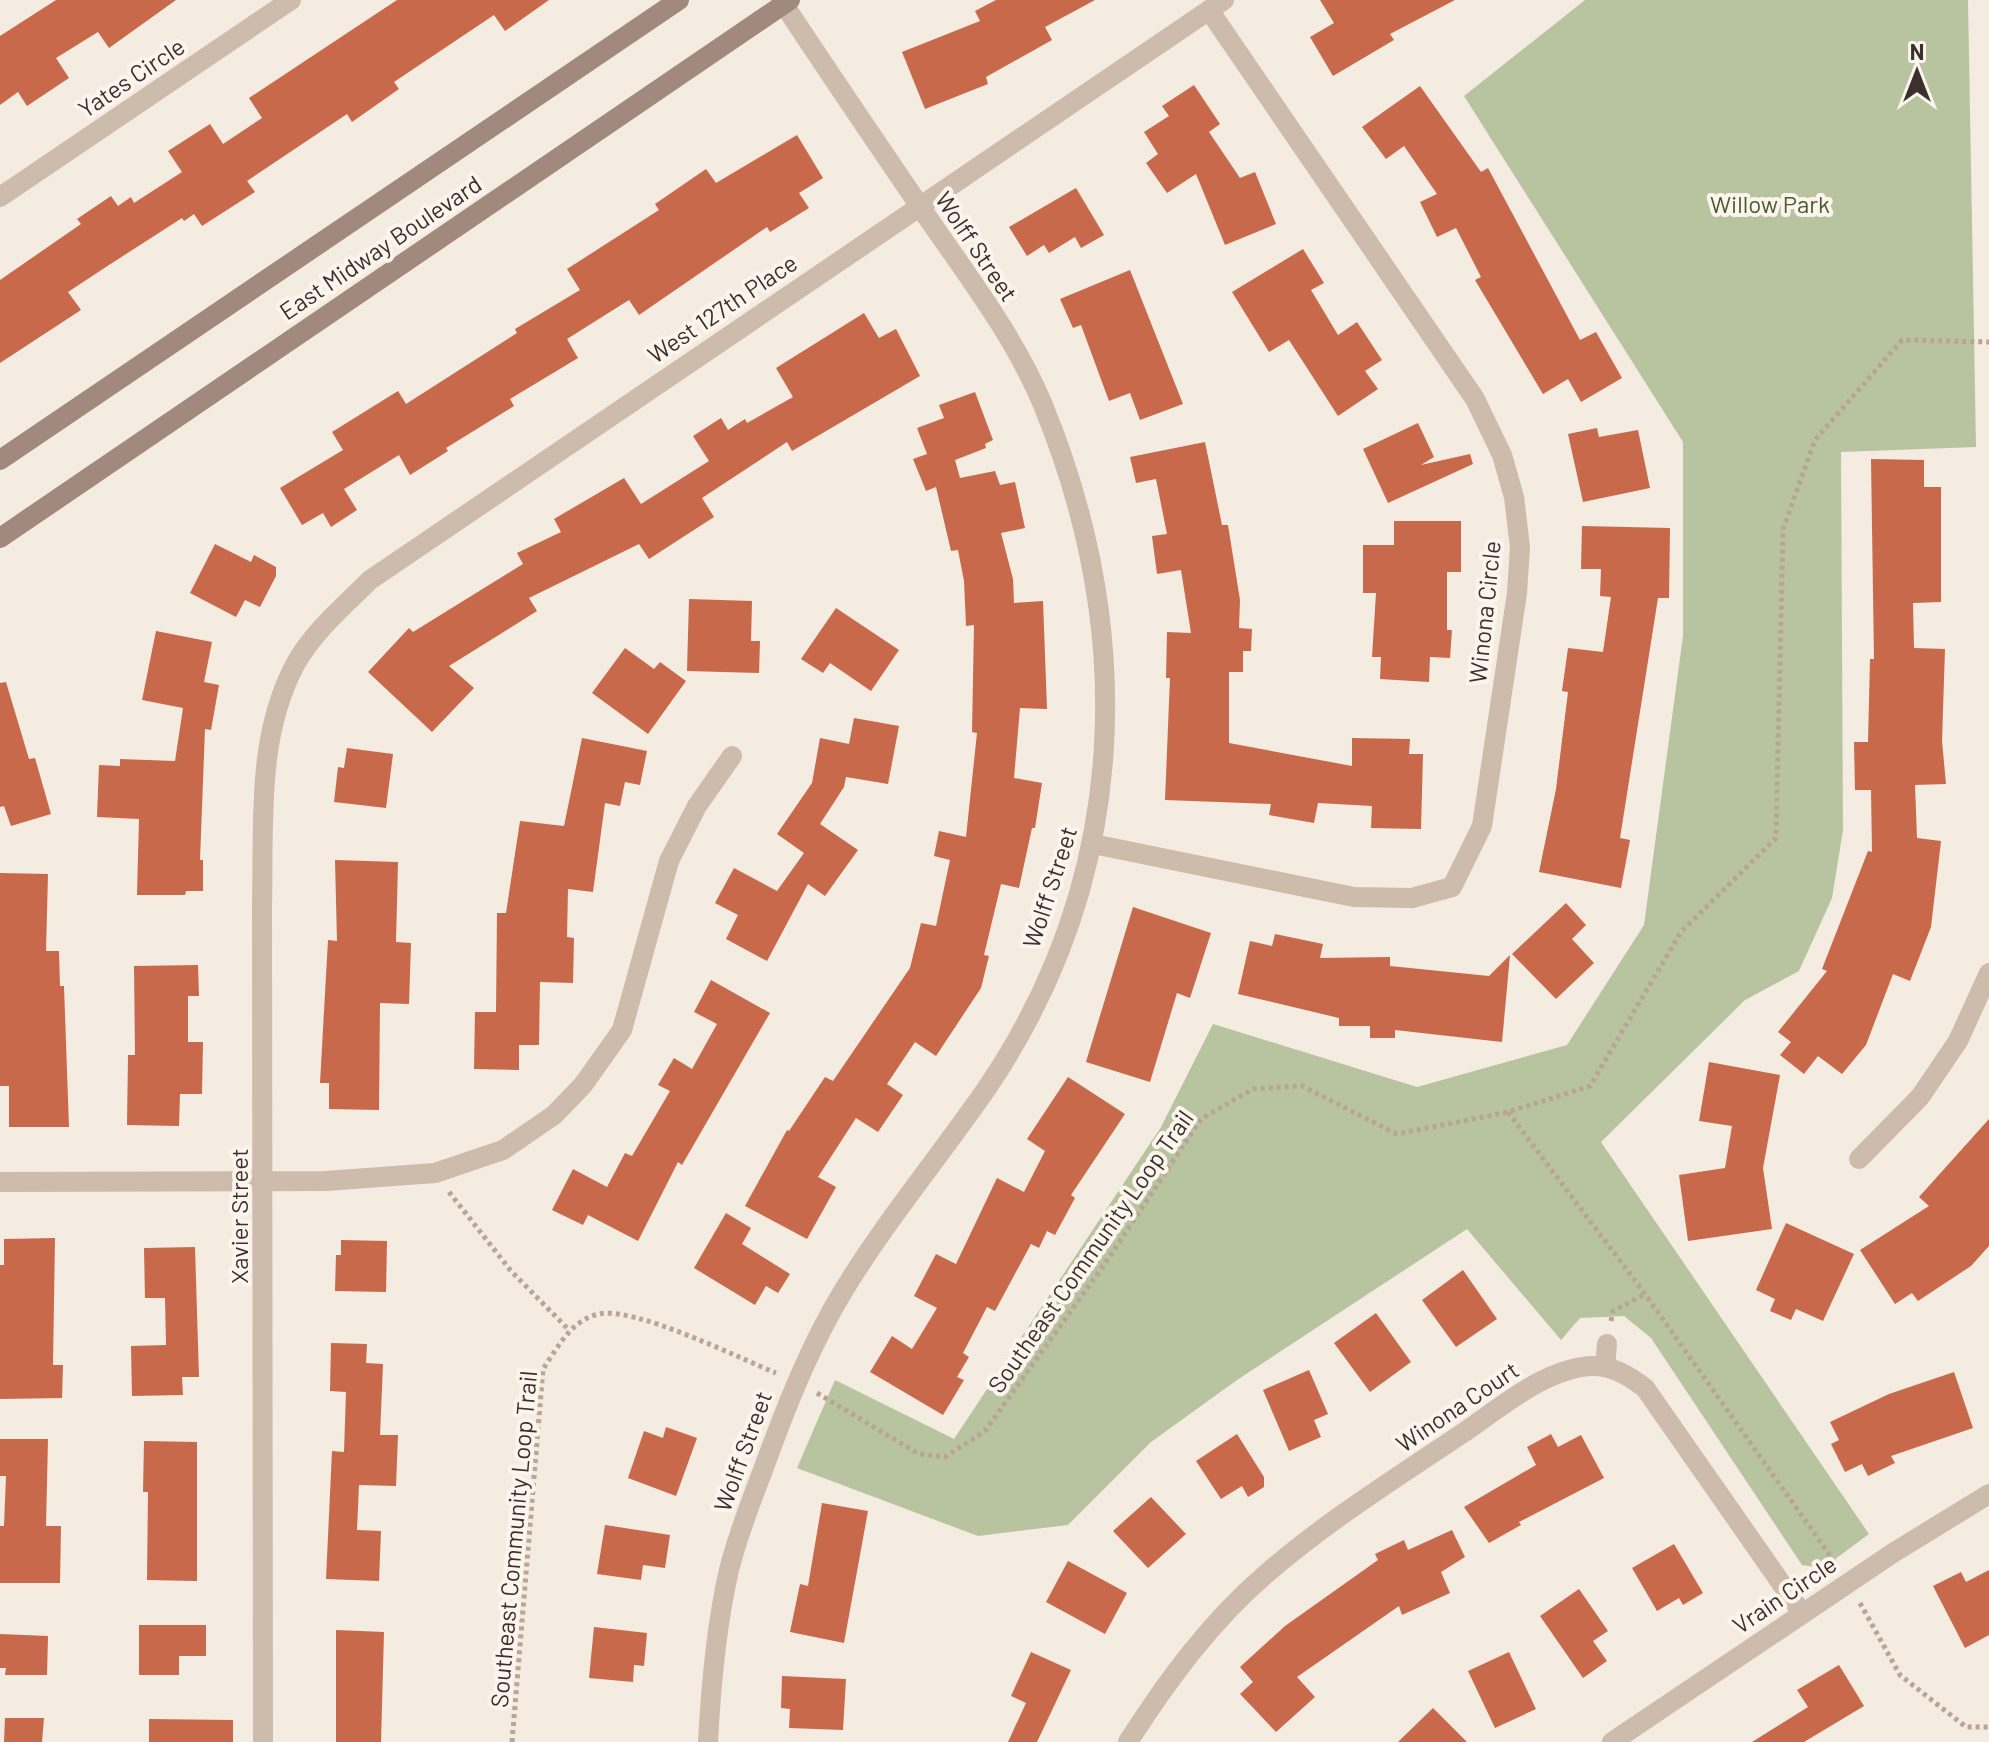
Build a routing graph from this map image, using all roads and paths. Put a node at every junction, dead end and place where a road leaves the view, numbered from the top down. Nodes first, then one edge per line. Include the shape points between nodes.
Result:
1 (291, 0) edge
2 (679, 0) edge
3 (785, 1) edge
4 (1216, 5) edge
5 (0, 197) edge
6 (920, 206) junction
7 (1989, 342) edge
8 (0, 460) edge
9 (0, 538) edge
10 (283, 692) joint
11 (732, 756) dead end
12 (1093, 844) junction
13 (1989, 973) edge
14 (1508, 1112) junction
15 (1859, 1159) dead end
16 (435, 1173) junction
17 (264, 1181) junction
18 (0, 1182) edge
19 (1645, 1294) junction
20 (569, 1330) junction
21 (1607, 1344) joint
22 (1605, 1367) junction
23 (796, 1381) junction
24 (1989, 1494) edge
25 (1848, 1582) junction
26 (1802, 1613) junction
27 (1989, 1727) edge
28 (263, 1742) edge
29 (512, 1742) edge
30 (708, 1742) edge
31 (1128, 1742) edge
32 (1612, 1742) edge

1 - 5 street, Yates Circle
2 - 8 main road, East Midway Boulevard
3 - 6 street, Wolff Street
3 - 9 main road, East Midway Boulevard
4 - 6 street, West 127th Place
4 - 12 street, Winona Circle via 1475,399 1502,455 1514,497 1520,547 1517,593 1482,826 1452,887 1412,898 1354,897
6 - 10 street, West 127th Place via 370,580 325,625 297,662
6 - 12 street, Wolff Street via 1007,338 1042,403 1088,537 1101,621 1105,712 1101,801
7 - 14 path, Southeast Community Loop Trail via 1902,340 1815,440 1783,529 1776,838 1681,932 1590,1086
10 - 17 street, Xavier Street via 271,725 266,770
11 - 16 street via 697,806 669,861 622,1030 583,1085 554,1115 503,1150
12 - 23 street, Wolff Street via 1046,979 1016,1041 843,1292
13 - 15 street via 1958,1041 1920,1097
14 - 19 path
14 - 23 path, Southeast Community Loop Trail via 1397,1134 1302,1086 1253,1089 1201,1119 985,1431 945,1457 919,1454
16 - 17 street
16 - 20 path via 511,1271
17 - 18 street
17 - 28 street, Xavier Street
19 - 21 path via 1613,1311
19 - 25 path
20 - 23 path, Southeast Community Loop Trail via 599,1314 628,1314
20 - 29 path, Southeast Community Loop Trail via 543,1369
21 - 22 street
22 - 26 street via 1645,1388
22 - 31 street, Winona Court via 1589,1366 1539,1382 1341,1515 1265,1574 1213,1626
23 - 30 street, Wolff Street via 729,1572 711,1669
24 - 25 street, Vrain Circle
25 - 26 street, Vrain Circle
25 - 27 path via 1900,1675 1966,1727
26 - 32 street, Vrain Circle

